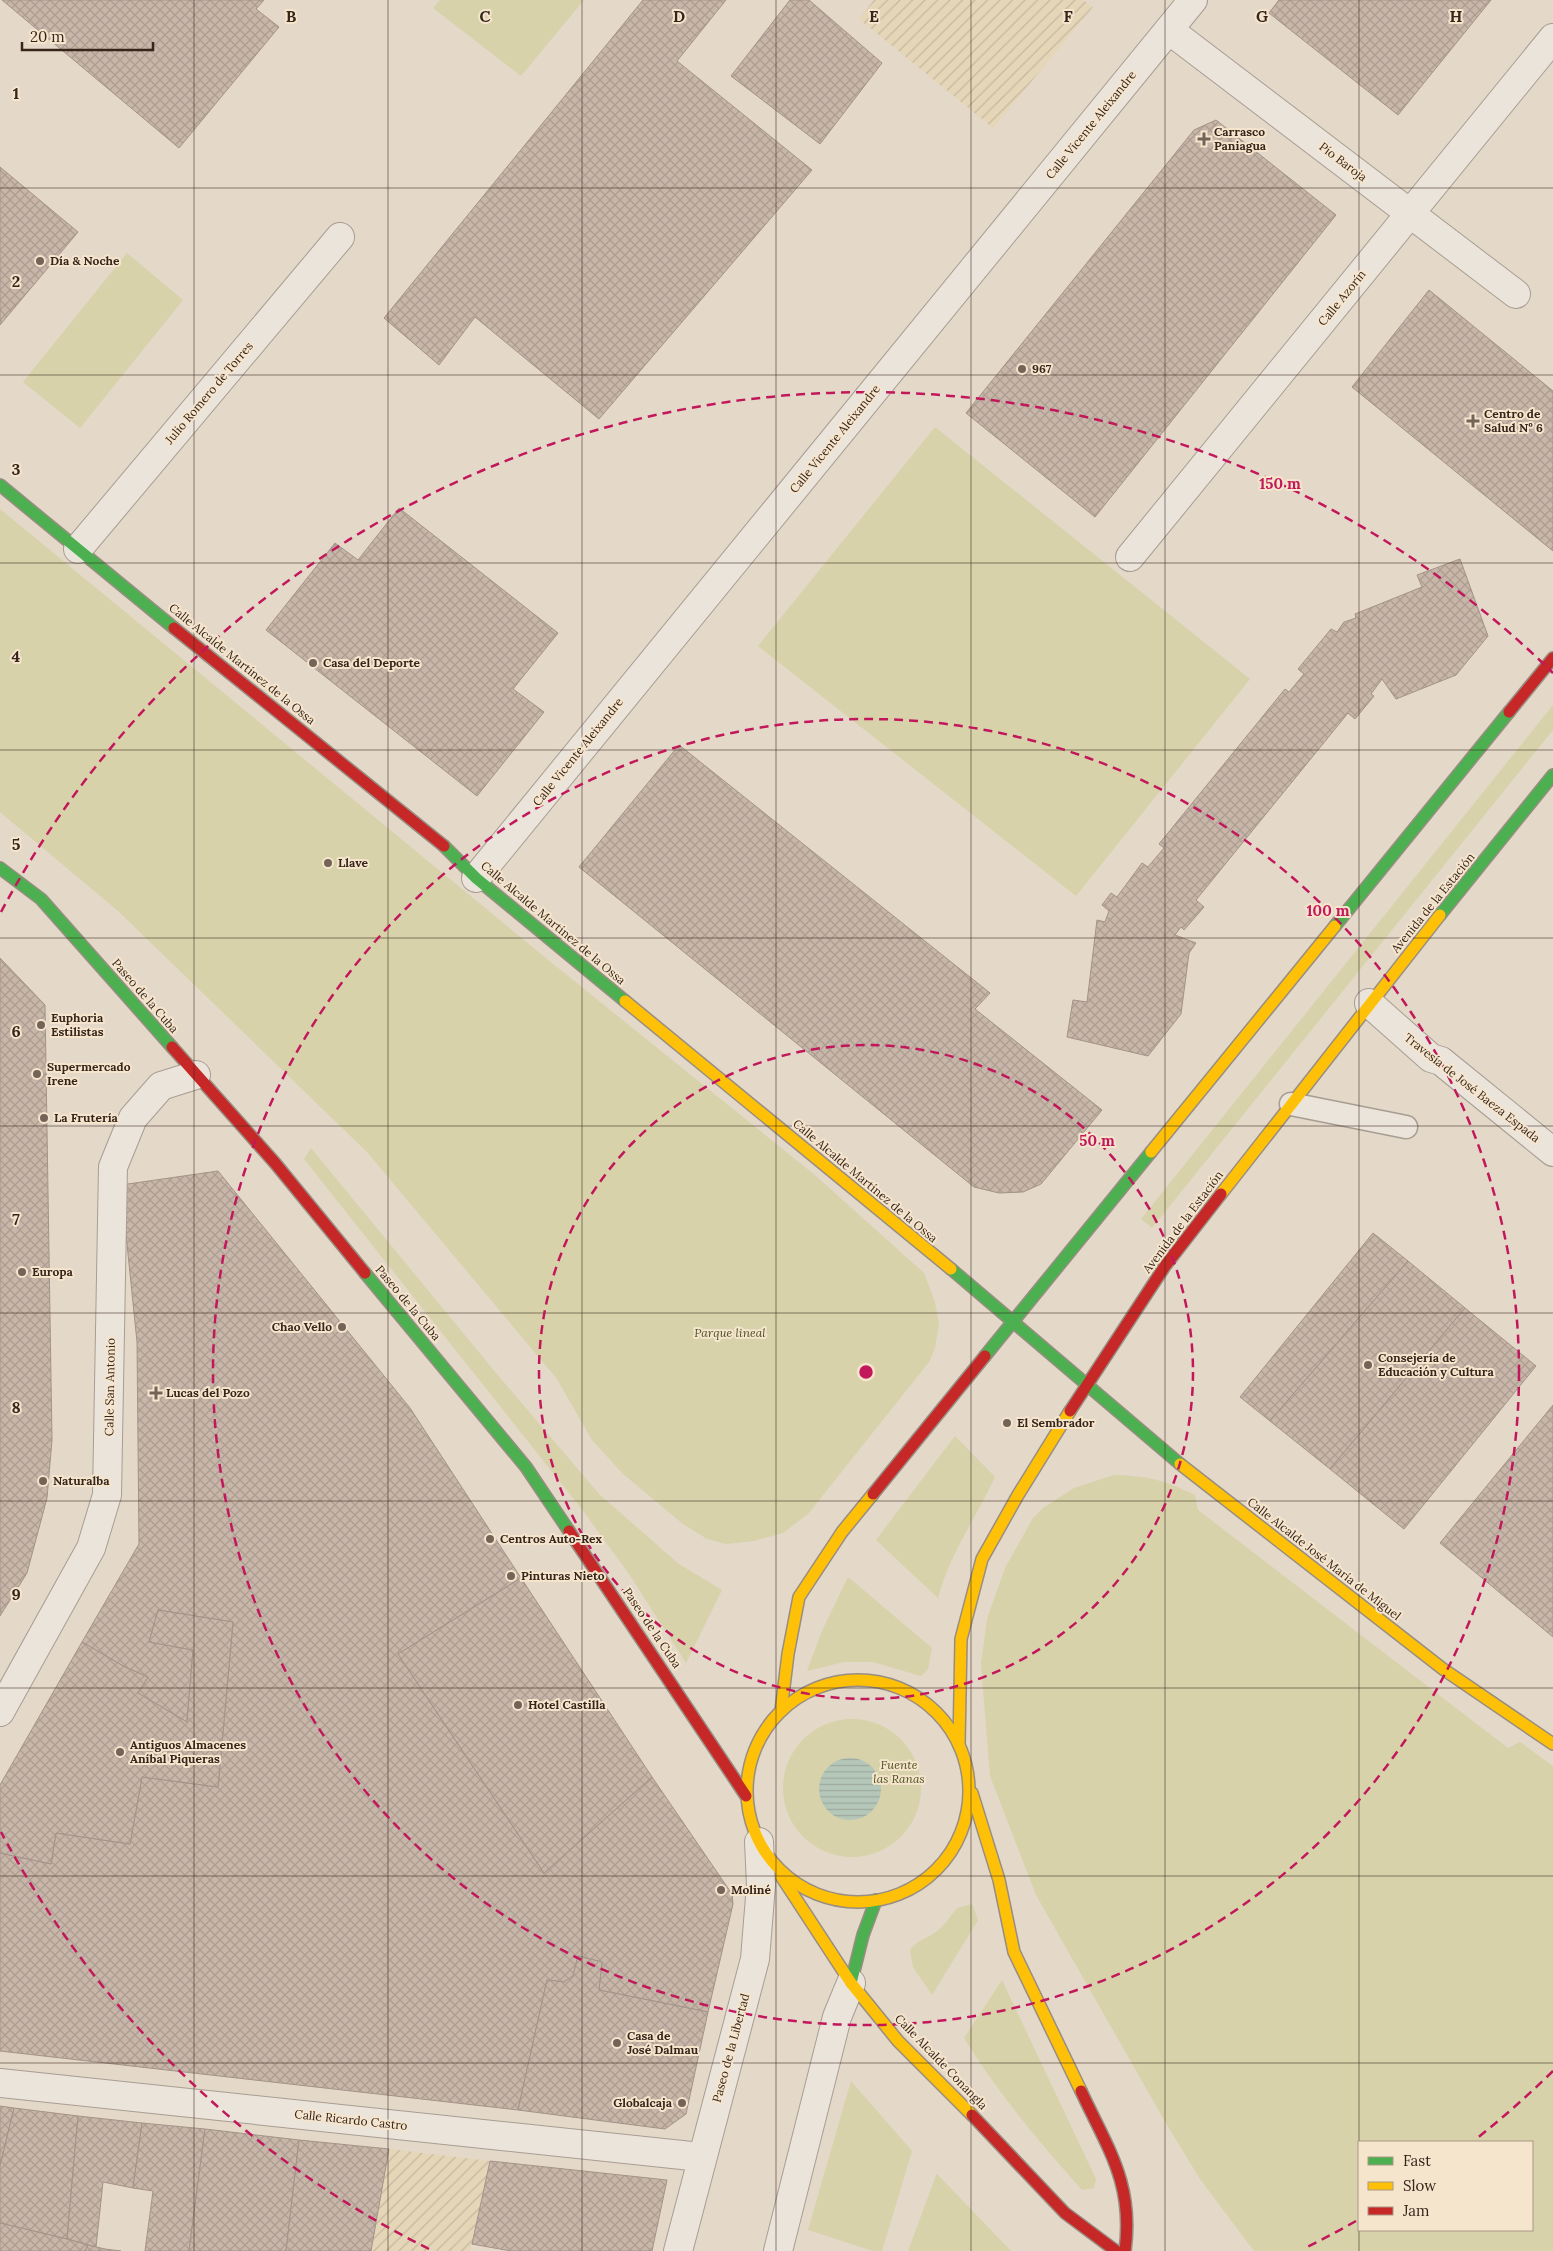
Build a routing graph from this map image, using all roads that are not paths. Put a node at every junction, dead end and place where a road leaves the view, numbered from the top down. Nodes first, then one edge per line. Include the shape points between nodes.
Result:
1 (1193, 0) edge
2 (1169, 30) junction
3 (1553, 38) edge
4 (1411, 214) junction
5 (340, 237) dead end
6 (1516, 294) dead end
7 (0, 485) edge
8 (78, 549) junction
9 (1130, 557) dead end
10 (1553, 658) edge
11 (1553, 775) edge
12 (0, 868) edge
13 (476, 878) junction
14 (1369, 1004) junction
15 (196, 1076) junction
16 (1291, 1104) junction
17 (1406, 1127) dead end
18 (1553, 1152) edge
19 (1015, 1322) junction
20 (1086, 1386) junction
21 (781, 1711) junction
22 (0, 1712) edge
23 (1553, 1744) edge
24 (959, 1745) junction
25 (970, 1784) junction
26 (746, 1796) junction
27 (759, 1842) junction
28 (776, 1866) junction
29 (876, 1900) junction
30 (851, 1984) junction
31 (0, 2083) edge
32 (702, 2157) junction
33 (678, 2251) edge
34 (778, 2251) edge
35 (1116, 2251) edge
36 (1125, 2251) edge

1 - 2 street, Calle Vicente Aleixandre
2 - 4 street, Pío Baroja
2 - 13 street, Calle Vicente Aleixandre
3 - 4 street, Calle Azorín
4 - 6 street, Pío Baroja
4 - 9 street, Calle Azorín
5 - 8 street, Julio Romero de Torres
7 - 8 main road, Calle Alcalde Martínez de la Ossa
8 - 13 main road, Calle Alcalde Martínez de la Ossa via 434,836
10 - 19 main road
11 - 14 main road, Avenida de la Estación
12 - 15 main road, Paseo de la Cuba via 41,899
13 - 19 main road, Calle Alcalde Martínez de la Ossa
14 - 16 main road, Avenida de la Estación
14 - 18 street, Travesía de José Baeza Espada via 1431,1058 1440,1061
15 - 22 street, Calle San Antonio via 161,1086 133,1118 113,1167 107,1494 91,1548
15 - 26 main road, Paseo de la Cuba via 275,1163 526,1467
16 - 17 lane
16 - 20 main road, Avenida de la Estación via 1165,1266
19 - 20 main road, Calle Alcalde Martínez de la Ossa
19 - 21 main road via 876,1488 799,1597
20 - 23 main road, Calle Alcalde José María de Miguel via 1190,1473 1443,1669
20 - 24 main road, Avenida de la Estación via 982,1559 961,1639
21 - 24 main road via 816,1688 863,1679 882,1682 918,1698 934,1710
21 - 26 main road via 765,1730 751,1758
24 - 25 main road
25 - 29 main road via 965,1822 945,1859 932,1873 900,1893
25 - 36 main road via 999,1880 1014,1952 1121,2176 1127,2197
26 - 27 main road via 750,1820
27 - 28 main road
27 - 32 street, Paseo de la Libertad via 761,1886 755,1959
28 - 29 main road via 806,1889 826,1898
28 - 30 main road, Calle Alcalde Conangla
29 - 30 main road
30 - 34 street via 837,2017
30 - 35 main road, Calle Alcalde Conangla via 898,2041 1065,2213
31 - 32 street, Calle Ricardo Castro
32 - 33 street, Paseo de la Libertad

